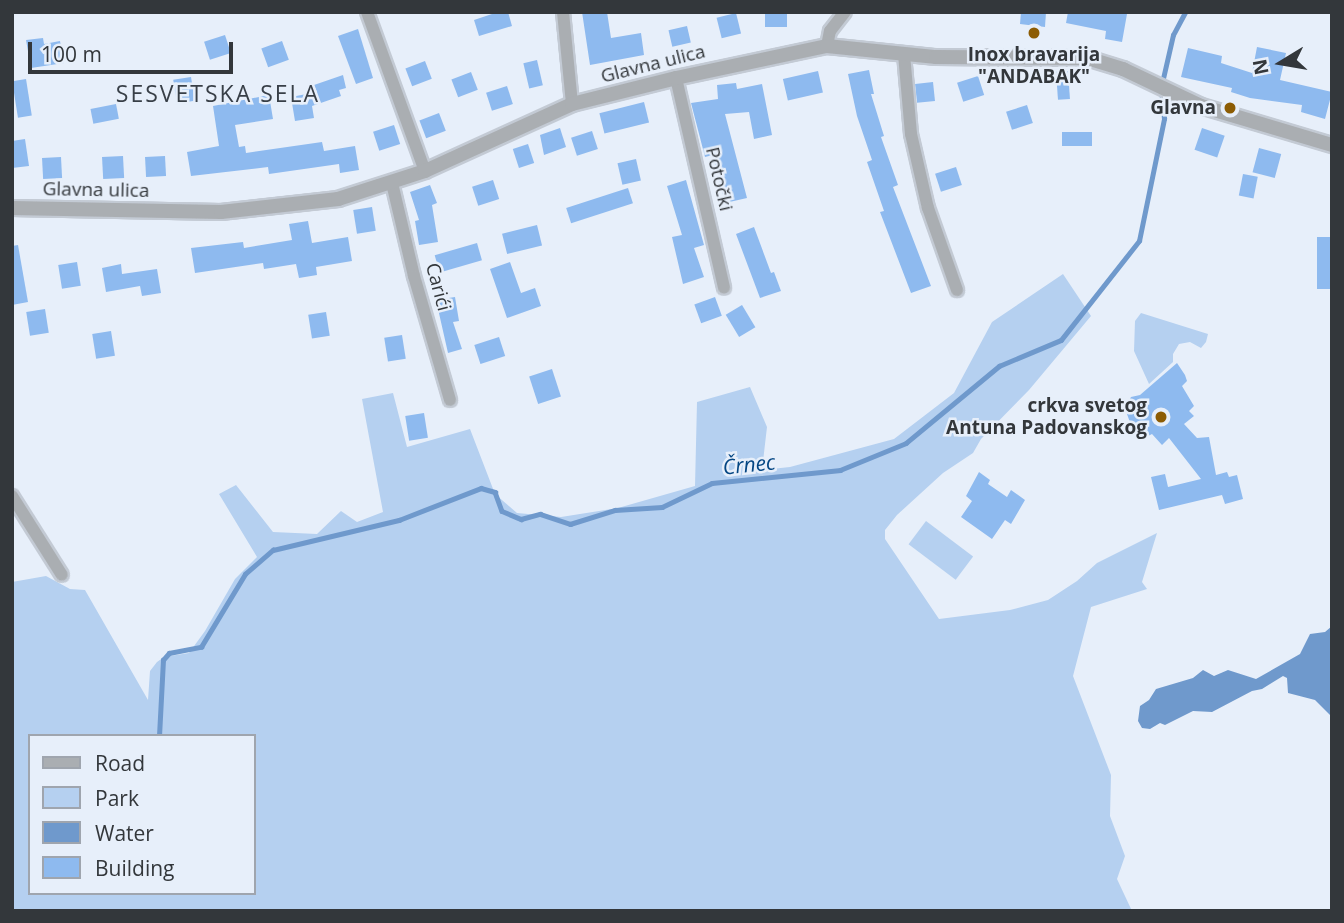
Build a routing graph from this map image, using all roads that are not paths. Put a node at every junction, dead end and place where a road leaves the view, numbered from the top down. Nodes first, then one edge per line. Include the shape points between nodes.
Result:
1 (367, 12) edge
2 (563, 12) edge
3 (845, 12) edge
4 (827, 46) junction
5 (904, 54) junction
6 (676, 78) junction
7 (572, 104) junction
8 (1332, 145) edge
9 (425, 170) junction
10 (392, 184) junction
11 (12, 208) edge
12 (724, 288) dead end
13 (957, 290) dead end
14 (450, 400) dead end
15 (12, 496) edge
16 (62, 575) dead end

1 - 9 street
2 - 7 street
3 - 4 street via 830,31
4 - 5 street, Glavna ulica
4 - 6 street, Glavna ulica
5 - 8 street, Glavna ulica via 1087,58 1233,117
5 - 13 street via 905,91 925,196
6 - 7 street, Glavna ulica
6 - 12 street, Potočki
7 - 9 street, Glavna ulica
9 - 10 street, Glavna ulica
10 - 11 street, Glavna ulica via 338,199 259,211
10 - 14 street, Carići
15 - 16 street

